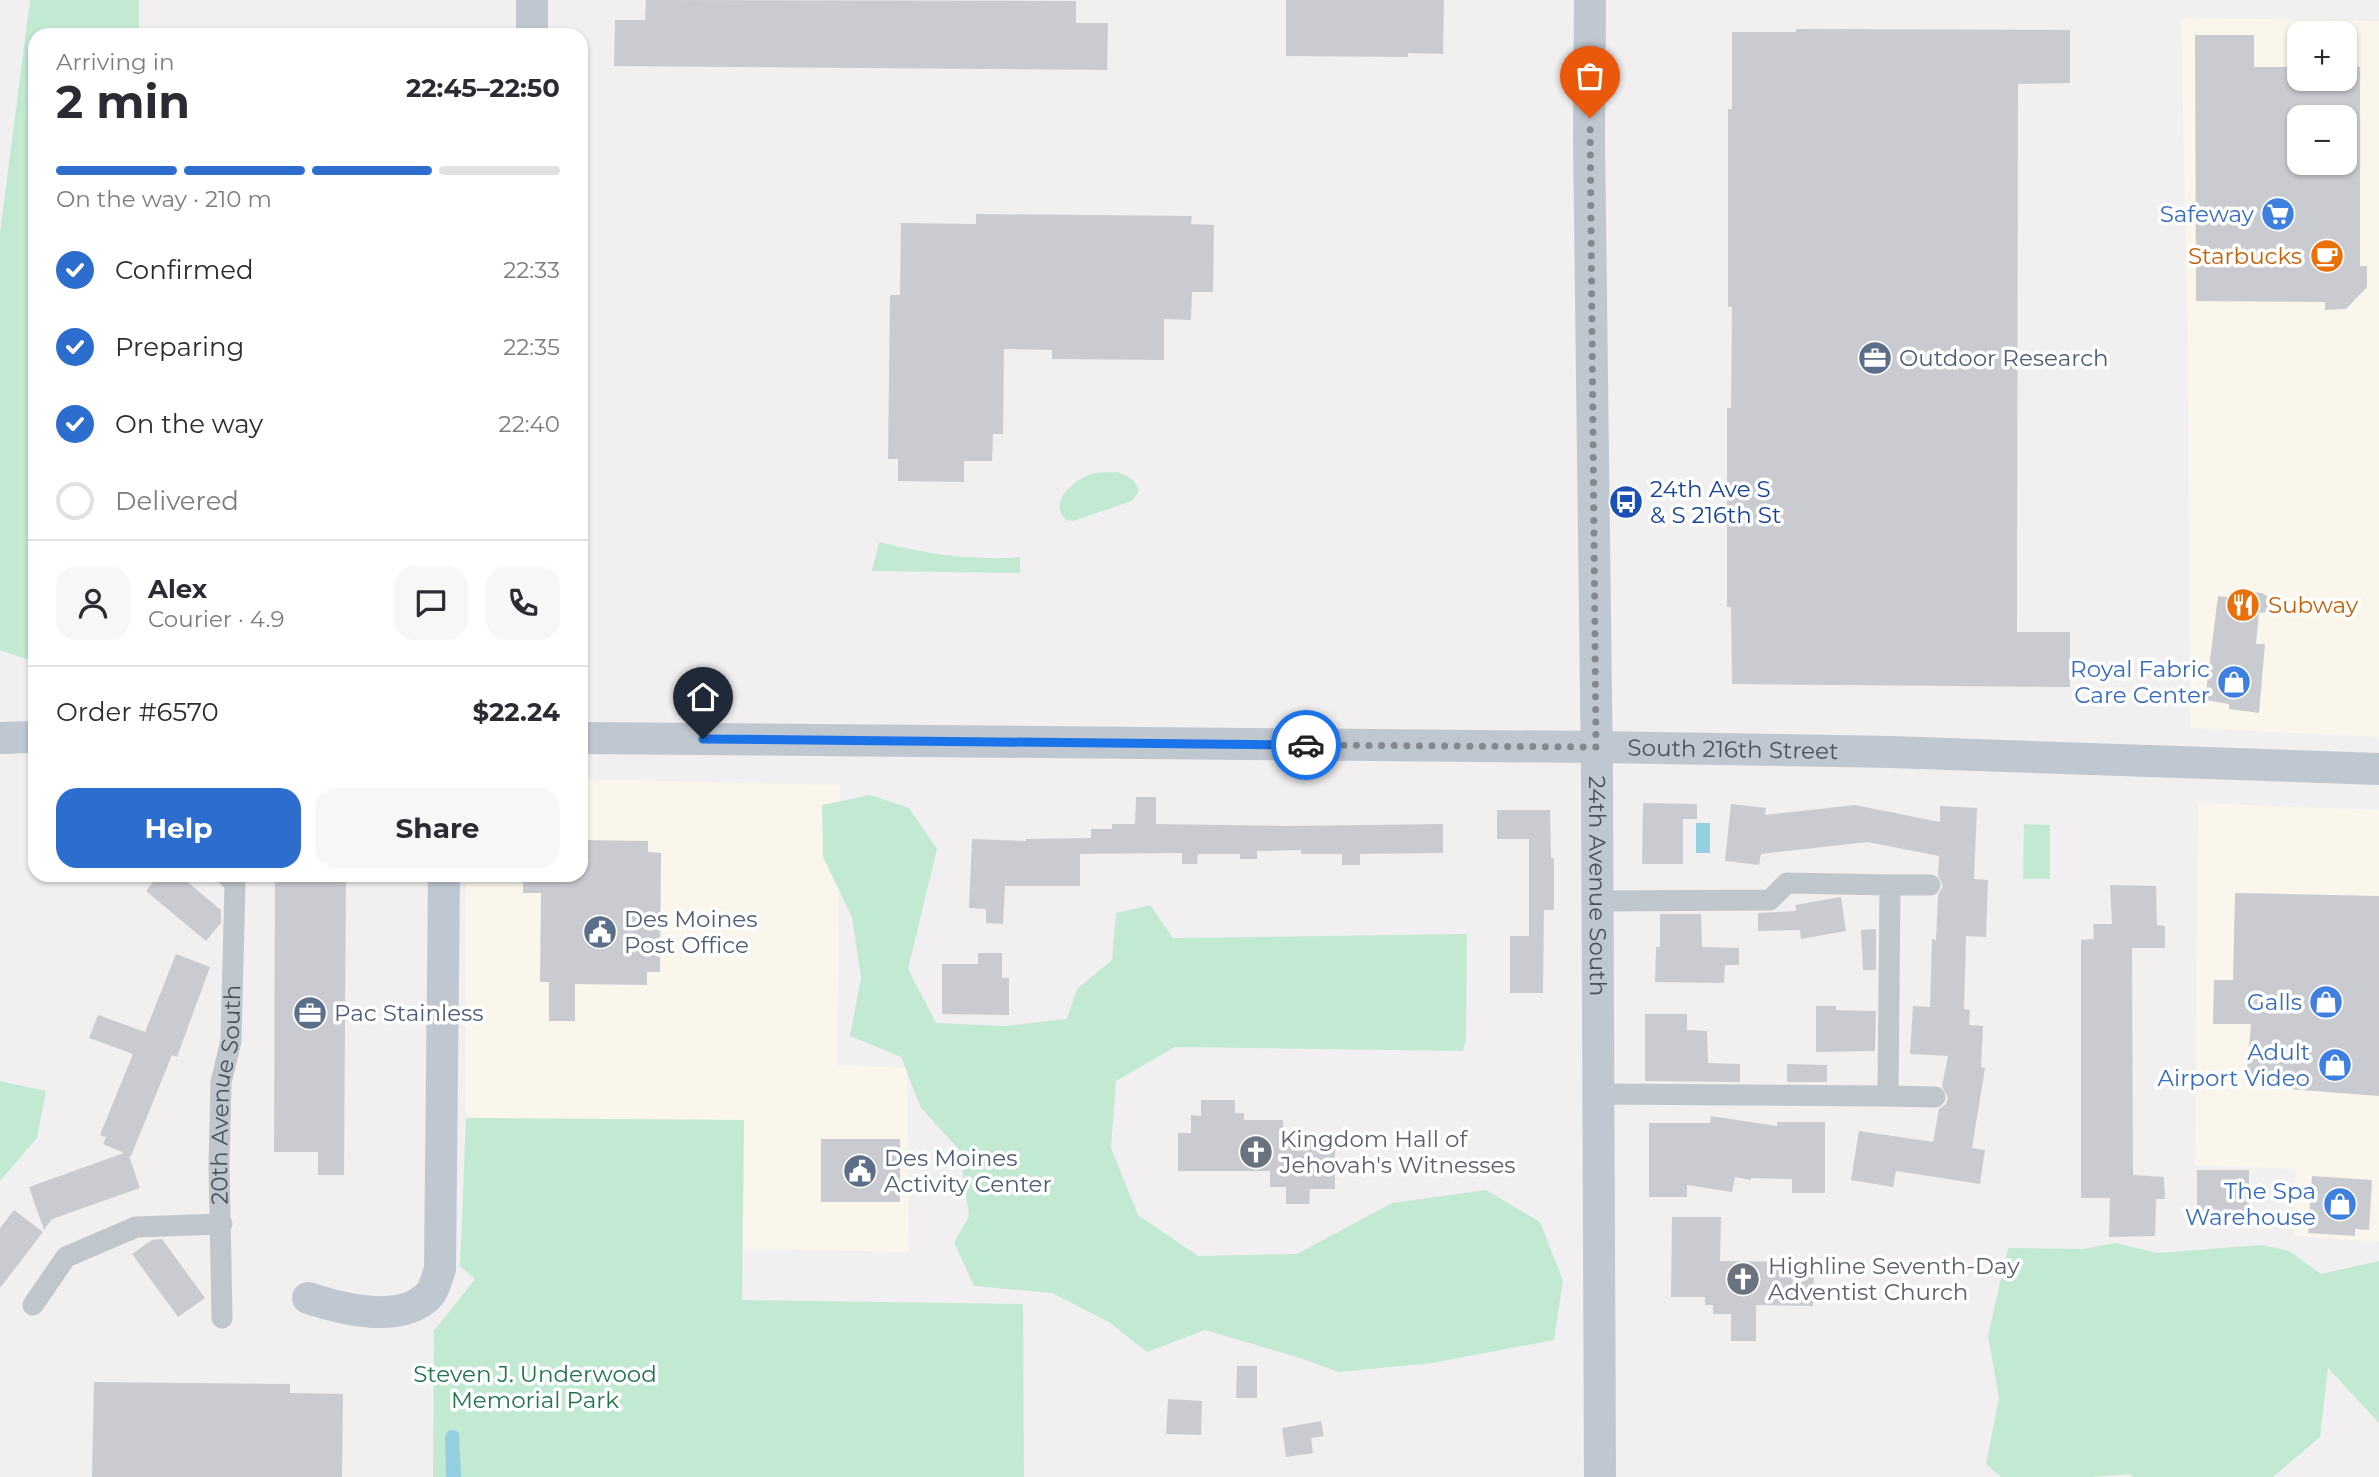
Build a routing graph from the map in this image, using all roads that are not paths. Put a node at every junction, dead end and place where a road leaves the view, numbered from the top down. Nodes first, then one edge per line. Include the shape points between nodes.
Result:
1 (532, 0) edge
2 (1590, 0) edge
3 (532, 28) edge
4 (28, 737) edge
5 (0, 738) edge
6 (588, 738) edge
7 (1596, 747) junction
8 (2379, 769) edge
9 (234, 882) edge
10 (444, 882) edge
11 (1890, 885) junction
12 (1930, 885) dead end
13 (1598, 901) junction
14 (1598, 1094) junction
15 (1888, 1096) junction
16 (1935, 1097) dead end
17 (222, 1224) junction
18 (308, 1298) dead end
19 (33, 1305) dead end
20 (222, 1318) dead end
21 (1600, 1477) edge

1 - 3 street
2 - 7 street, 24th Avenue South
4 - 5 street
6 - 7 street, South 216th Street
7 - 8 street, South 216th Street
7 - 13 street, 24th Avenue South
9 - 17 street, 20th Avenue South via 230,1041 221,1082
10 - 18 street via 440,1269 432,1292 403,1310 340,1308
11 - 12 street
11 - 13 street via 1787,883 1770,900
11 - 15 street
13 - 14 street, 24th Avenue South
14 - 15 street
14 - 21 street, 24th Avenue South
15 - 16 street
17 - 19 street via 136,1227 66,1257
17 - 20 street, 20th Avenue South

